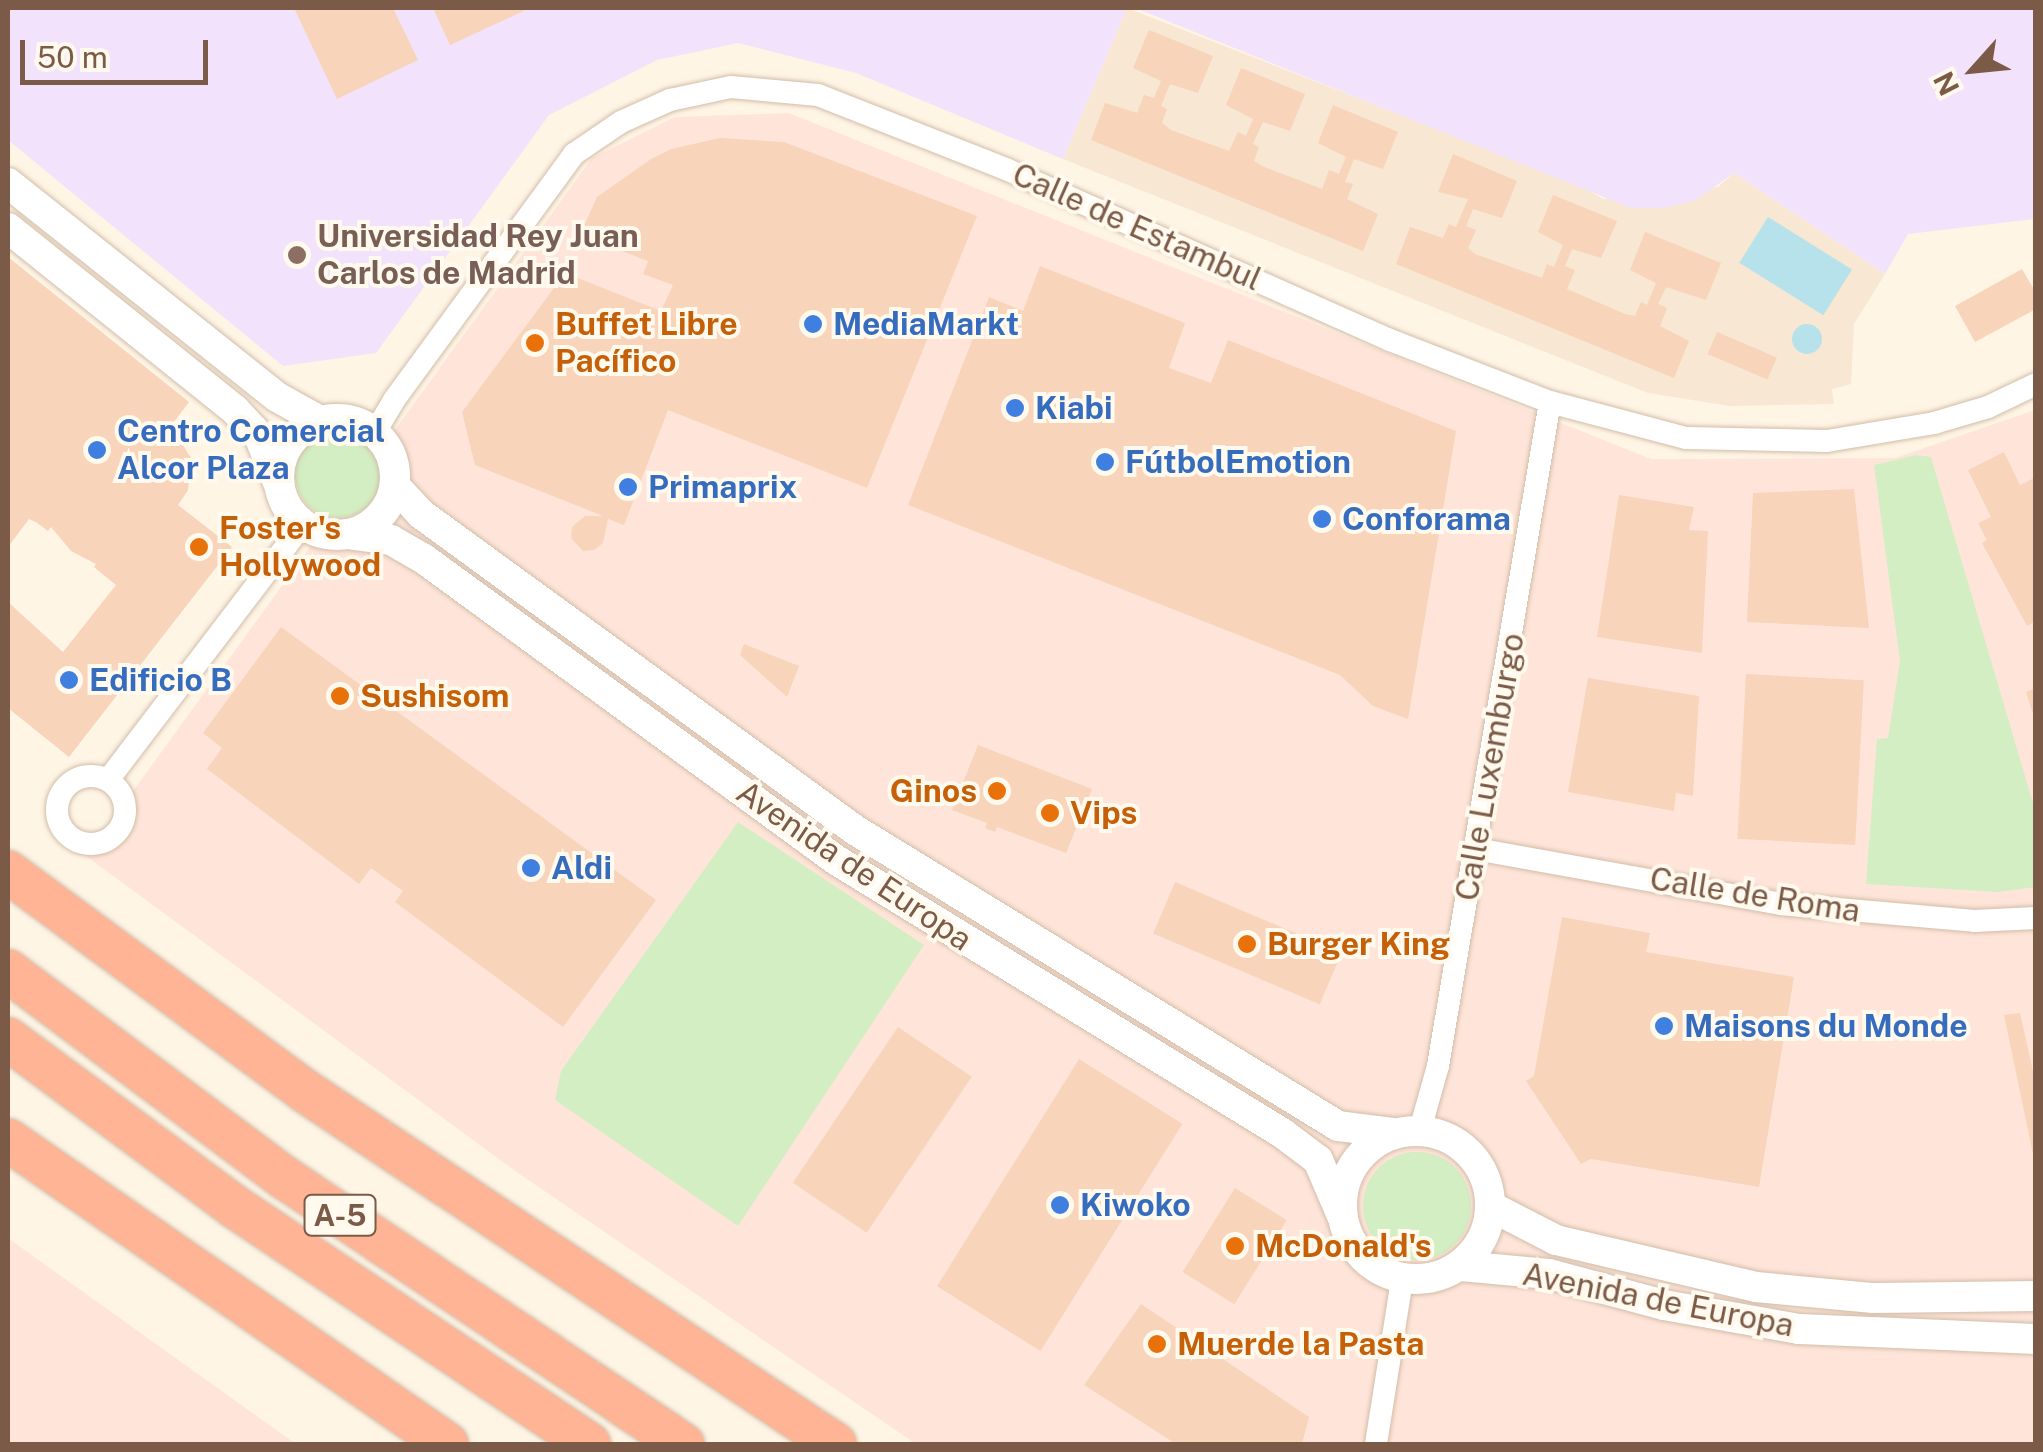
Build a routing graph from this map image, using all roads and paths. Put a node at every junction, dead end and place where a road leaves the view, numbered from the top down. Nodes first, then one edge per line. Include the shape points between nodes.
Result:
1 (8, 183) edge
2 (8, 228) edge
3 (2036, 384) edge
4 (1550, 402) junction
5 (320, 420) junction
6 (375, 432) junction
7 (279, 485) junction
8 (395, 486) junction
9 (303, 524) junction
10 (347, 534) junction
11 (108, 780) dead end
12 (1476, 849) junction
13 (8, 872) edge
14 (2036, 918) edge
15 (8, 970) edge
16 (8, 1038) edge
17 (1407, 1132) junction
18 (8, 1140) edge
19 (1490, 1206) junction
20 (1342, 1216) junction
21 (1461, 1266) junction
22 (1402, 1278) junction
23 (2036, 1296) edge
24 (2036, 1339) edge
25 (447, 1444) edge
26 (589, 1444) edge
27 (683, 1444) edge
28 (836, 1444) edge
29 (1376, 1444) edge

1 - 5 street via 277,397
2 - 7 street via 236,410 259,436
3 - 4 street, Calle de Estambul via 1934,423 1827,441 1686,438
4 - 6 street, Calle de Estambul via 818,95 731,88 670,100 574,154
4 - 12 street, Calle Luxemburgo
5 - 6 street via 358,422
5 - 7 street via 292,439
6 - 8 street via 395,466
7 - 9 street
8 - 10 street via 379,518
8 - 17 street, Avenida de Europa via 421,514 855,830 1338,1126
9 - 10 street
9 - 11 street
10 - 20 street, Avenida de Europa via 391,540 424,559 836,860 1282,1133 1318,1160
12 - 14 street, Calle de Roma via 1781,904 1974,921
12 - 17 street, Calle Luxemburgo via 1438,1066
13 - 28 highway via 305,1091
15 - 27 highway, A-5 via 285,1178
16 - 26 highway, A-5 via 232,1204
17 - 19 street via 1462,1146 1487,1184
17 - 20 street via 1375,1142 1353,1165
18 - 25 highway
19 - 21 street via 1483,1238
19 - 23 street, Avenida de Europa via 1556,1240 1756,1286 1873,1298
20 - 22 street via 1362,1257
21 - 22 street via 1428,1279
21 - 24 street, Avenida de Europa via 1549,1274 1664,1306 1799,1329
22 - 29 street

